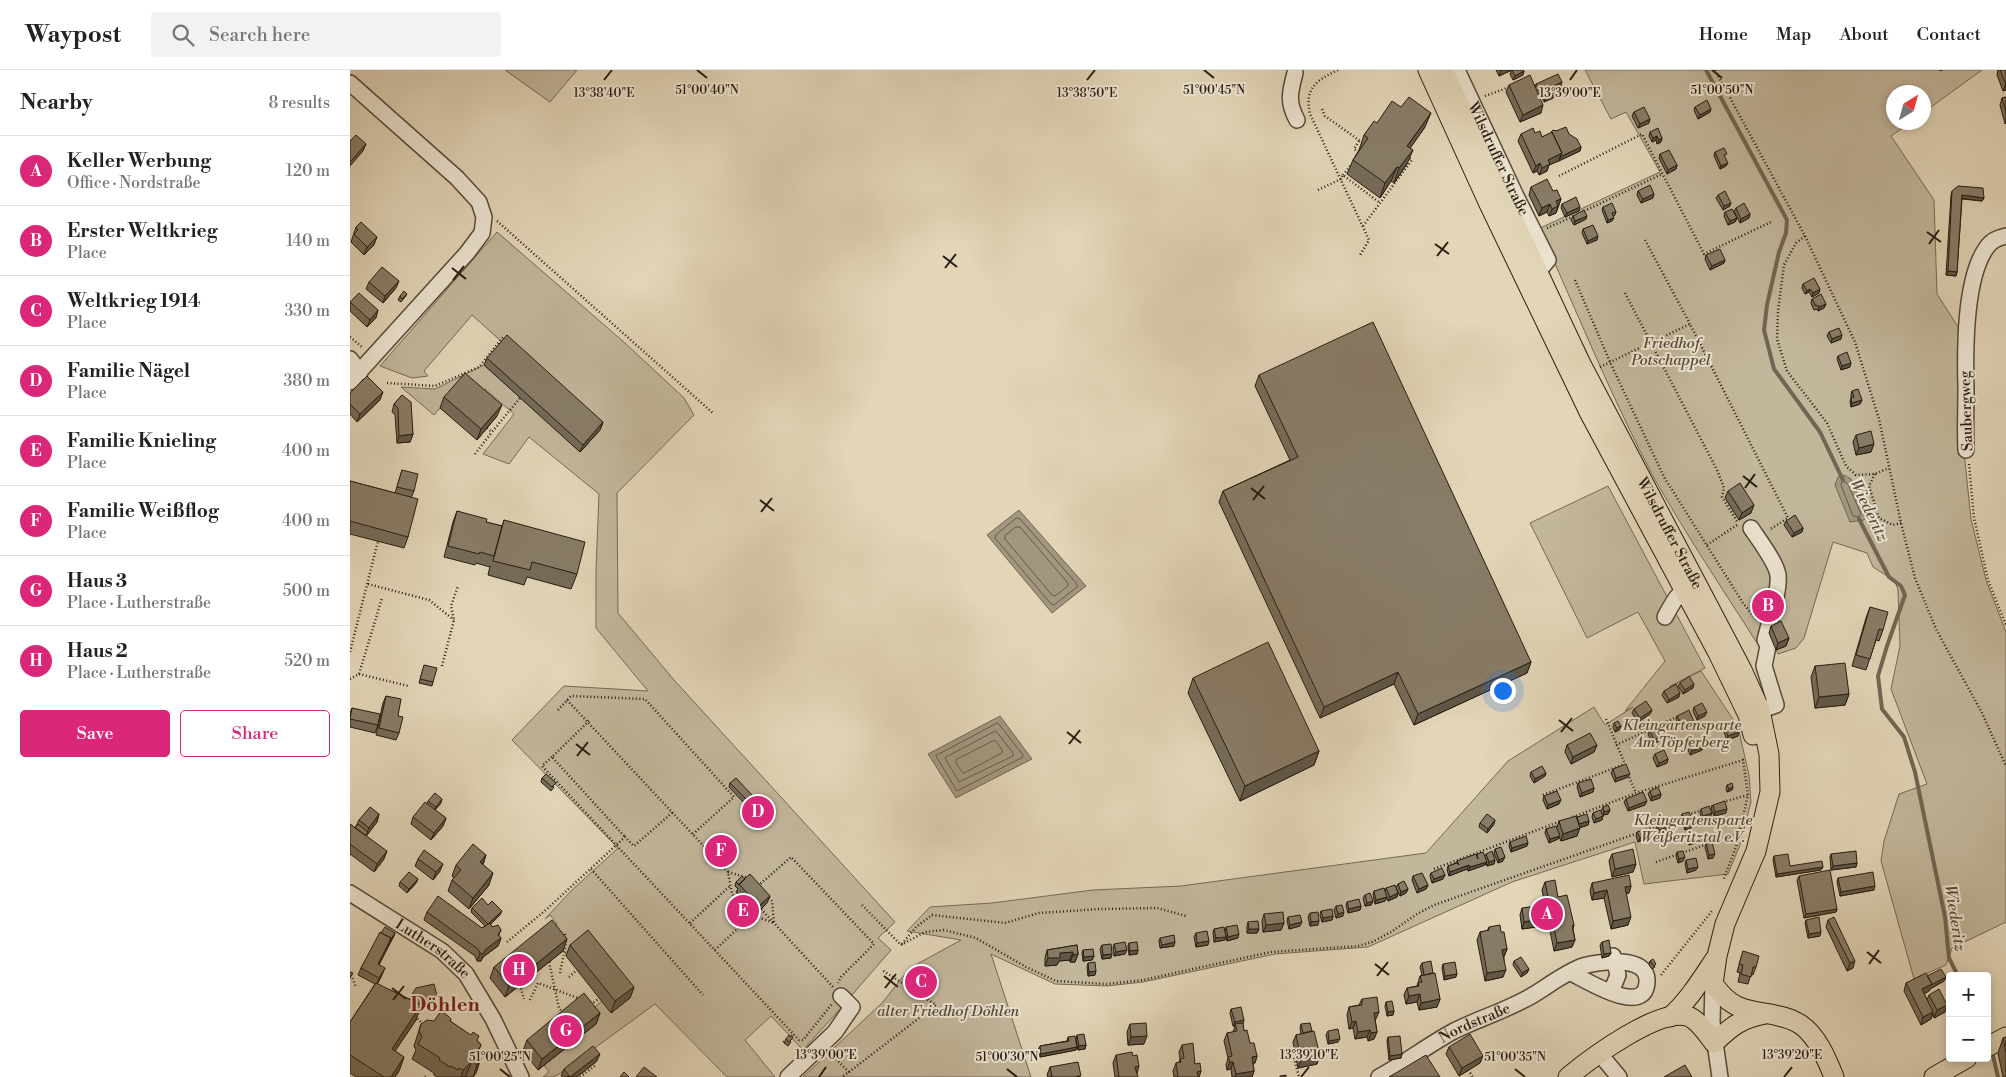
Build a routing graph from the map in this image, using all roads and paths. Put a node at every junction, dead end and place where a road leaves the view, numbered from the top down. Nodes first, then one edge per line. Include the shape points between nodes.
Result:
1 (1338, 70) edge
2 (1428, 70) edge
3 (1443, 70) edge
4 (1457, 70) edge
5 (1715, 70) edge
6 (1296, 71) edge
7 (350, 83) edge
8 (1514, 86) edge
9 (1481, 98) dead end
10 (1322, 109) dead end
11 (1297, 120) dead end
12 (1359, 141) junction
13 (1363, 143) edge
14 (1360, 154) edge
15 (1405, 156) edge
16 (1354, 161) edge
17 (1662, 173) junction
18 (1343, 175) junction
19 (1559, 176) dead end
20 (1341, 179) junction
21 (1318, 190) dead end
22 (1380, 203) junction
23 (494, 218) dead end
24 (1773, 220) dead end
25 (1363, 226) junction
26 (1539, 232) dead end
27 (1805, 236) junction
28 (2006, 236) edge
29 (1645, 240) dead end
30 (1360, 254) dead end
31 (1530, 271) junction
32 (1575, 280) dead end
33 (1624, 293) dead end
34 (1690, 324) junction
35 (504, 336) edge
36 (350, 337) edge
37 (1650, 343) junction
38 (367, 352) dead end
39 (350, 359) edge
40 (1610, 362) junction
41 (1601, 367) dead end
42 (355, 377) edge
43 (387, 383) dead end
44 (520, 398) dead end
45 (714, 414) dead end
46 (487, 428) edge
47 (492, 432) junction
48 (1966, 450) joint
49 (475, 454) dead end
50 (1889, 468) junction
51 (1875, 474) junction
52 (1901, 523) junction
53 (1745, 526) junction
54 (378, 541) dead end
55 (1707, 544) junction
56 (1761, 544) junction
57 (368, 584) junction
58 (458, 586) dead end
59 (1689, 586) junction
60 (382, 598) dead end
61 (1665, 617) dead end
62 (454, 620) junction
63 (2006, 625) edge
64 (1768, 626) junction
65 (350, 652) edge
66 (442, 666) dead end
67 (359, 674) junction
68 (350, 679) edge
69 (408, 686) dead end
70 (567, 700) junction
71 (558, 710) dead end
72 (1754, 713) junction
73 (1682, 715) edge
74 (1606, 719) dead end
75 (589, 721) junction
76 (1616, 745) junction
77 (552, 757) junction
78 (1625, 764) junction
79 (2006, 766) edge
80 (1636, 793) junction
81 (1543, 795) edge
82 (1748, 795) junction
83 (1722, 803) edge
84 (1714, 806) edge
85 (673, 812) junction
86 (1571, 818) edge
87 (1561, 821) edge
88 (1739, 833) junction
89 (693, 834) junction
90 (626, 837) junction
91 (617, 845) junction
92 (1656, 862) dead end
93 (591, 869) junction
94 (1434, 869) edge
95 (728, 872) junction
96 (751, 878) edge
97 (1723, 881) dead end
98 (754, 882) edge
99 (731, 885) junction
100 (758, 886) junction
101 (350, 893) edge
102 (862, 905) dead end
103 (762, 909) edge
104 (1714, 909) dead end
105 (752, 915) junction
106 (1186, 916) dead end
107 (690, 923) junction
108 (774, 923) junction
109 (564, 934) edge
110 (507, 942) dead end
111 (901, 946) junction
112 (715, 950) junction
113 (1717, 956) junction
114 (1614, 959) junction
115 (549, 962) edge
116 (577, 970) dead end
117 (882, 970) dead end
118 (560, 973) dead end
119 (1571, 973) junction
120 (350, 975) edge
121 (569, 977) dead end
122 (1713, 984) junction
123 (520, 986) edge
124 (356, 987) dead end
125 (1646, 988) junction
126 (556, 990) junction
127 (838, 992) junction
128 (1611, 992) junction
129 (703, 996) dead end
130 (600, 998) dead end
131 (524, 999) dead end
132 (530, 1000) dead end
133 (420, 1004) edge
134 (1768, 1013) junction
135 (409, 1014) edge
136 (566, 1016) edge
137 (416, 1017) junction
138 (1670, 1017) junction
139 (422, 1023) edge
140 (793, 1035) junction
141 (2006, 1038) edge
142 (783, 1042) dead end
143 (1714, 1043) junction
144 (822, 1045) junction
145 (1991, 1045) edge
146 (1599, 1053) junction
147 (1294, 1058) dead end
148 (1959, 1062) edge
149 (596, 1065) edge
150 (1468, 1070) edge
151 (849, 1072) junction
152 (1834, 1076) edge
153 (521, 1077) edge
154 (580, 1077) edge
155 (788, 1077) edge
156 (842, 1077) edge
157 (1299, 1077) edge
158 (1379, 1077) edge
159 (1473, 1077) edge
160 (1568, 1077) edge
161 (1619, 1077) edge
162 (1720, 1077) edge
163 (1934, 1077) edge

1 - 20 path via 1315,85 1307,102
2 - 31 main road, Wilsdruffer Straße via 1489,204
3 - 31 main road, Wilsdruffer Straße
4 - 31 street, Wilsdruffer Straße via 1548,260
5 - 27 path
6 - 11 street via 1290,91 1290,109
7 - 42 street via 456,178 480,202 484,217 482,233 467,253
8 - 9 path
10 - 12 path via 1326,116
12 - 13 path
12 - 14 path via 1354,148
15 - 22 path via 1412,160
16 - 18 path
17 - 19 path via 1642,134
17 - 24 path via 1704,254
17 - 26 path
18 - 20 path
18 - 22 path
20 - 21 path
20 - 25 path
22 - 25 path
23 - 45 path
25 - 30 path via 1369,240
27 - 50 path via 1855,342 1879,419
27 - 51 path via 1796,243 1784,265 1777,340 1787,371 1827,423 1846,466 1856,475
28 - 48 street, Saubergweg via 1994,240 1987,247 1974,277 1965,358
29 - 34 path
31 - 59 main road, Wilsdruffer Straße via 1589,412
32 - 40 path
33 - 37 path
34 - 37 path
34 - 56 path via 1788,518 1770,528
35 - 43 path via 479,367 435,386
36 - 38 path
37 - 40 path
37 - 53 path via 1717,470 1724,488 1722,497
39 - 42 street
40 - 41 path
40 - 55 path via 1664,477
44 - 47 path
46 - 47 path
47 - 49 path
48 - 63 path, Saubergweg via 1974,518 1988,580
50 - 51 path
50 - 52 path
51 - 52 path via 1869,486 1879,518 1893,526
52 - 79 path via 1914,578 1936,629 1982,713
53 - 55 path
53 - 56 street
54 - 57 path
55 - 64 path via 1754,618
56 - 64 street via 1778,575
57 - 62 path via 429,600
57 - 65 path
58 - 62 path via 451,606
59 - 61 street via 1675,597
59 - 72 main road, Wilsdruffer Straße via 1742,670
60 - 67 path
62 - 66 path
64 - 72 street via 1764,666 1776,704
67 - 68 path
67 - 69 path
70 - 71 path
70 - 75 path
70 - 89 path via 570,696 645,698 734,796
72 - 113 main road, Wilsdruffer Straße via 1769,754 1770,792 1756,851 1725,924
73 - 76 path
74 - 76 path
75 - 77 path
75 - 85 path
76 - 78 path
77 - 90 path
77 - 91 path via 542,766
78 - 80 path
78 - 81 path
80 - 82 path via 1743,760
80 - 86 path
82 - 83 path
82 - 88 path
84 - 111 path via 1434,905 1391,932 1358,946 1271,952 1143,980 1107,984 1056,981 976,938 944,930 925,932
85 - 89 path
85 - 90 path via 634,846
87 - 94 path
88 - 92 path
88 - 97 path
89 - 95 path
90 - 91 path
91 - 93 path
91 - 107 path
93 - 110 path
93 - 129 path
95 - 96 path
95 - 99 path
98 - 100 path
99 - 105 path via 732,894
99 - 107 path
100 - 108 path via 772,901
100 - 127 path via 791,857 874,944 841,977
101 - 153 street, Lutherstraße via 442,951 461,969 493,1019
102 - 111 path
103 - 108 path
104 - 125 path via 1654,983
105 - 108 path
105 - 112 path
106 - 111 path via 1157,908 1099,909 1039,913 1005,924 932,915 916,927
107 - 112 path
108 - 127 path
109 - 118 path via 567,945
112 - 140 path
113 - 122 main road, Wilsdruffer Straße
113 - 138 main road, Wilsdruffer Straße via 1683,1005
114 - 119 street, Nordstraße via 1582,966
114 - 125 street, Nordstraße via 1632,963 1643,970 1647,978
114 - 128 street via 1618,974
115 - 126 path
116 - 121 path
117 - 151 path via 936,1005
119 - 128 street
119 - 158 street, Nordstraße via 1454,1032
120 - 124 path
122 - 134 main road via 1738,1007
122 - 143 street, Wilsdruffer Straße
123 - 131 path
125 - 128 street via 1639,996 1631,998
126 - 130 path via 585,1001 594,1002
126 - 132 path via 538,984
126 - 136 path via 559,1008
127 - 140 path via 831,995 832,1004 803,1040
127 - 144 street via 852,1007
133 - 137 path via 422,1007
134 - 143 main road via 1741,1020
134 - 152 main road via 1799,1023 1812,1035
135 - 137 path
137 - 139 path
138 - 143 main road via 1693,1018
138 - 146 main road, Wilsdruffer Straße via 1642,1028
140 - 142 path
141 - 145 main road
143 - 162 street, Wilsdruffer Straße
144 - 151 path
144 - 155 street
146 - 160 main road, Wilsdruffer Straße
146 - 161 street
147 - 157 path
148 - 163 main road
149 - 154 path
150 - 159 path
151 - 156 path

